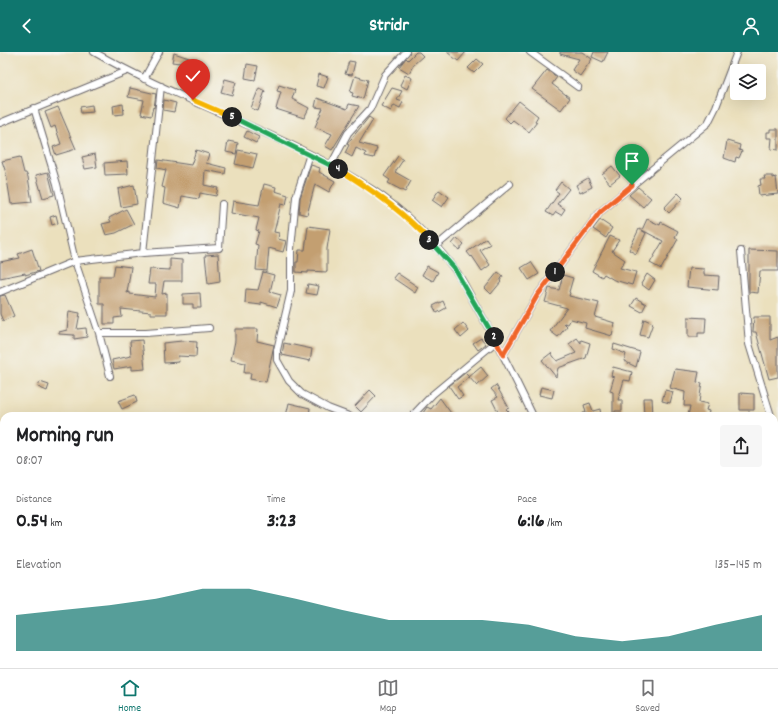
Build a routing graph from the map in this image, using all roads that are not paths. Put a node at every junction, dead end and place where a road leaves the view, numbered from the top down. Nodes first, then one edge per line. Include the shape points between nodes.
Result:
1 (94, 52) edge
2 (159, 52) edge
3 (406, 52) edge
4 (530, 52) edge
5 (738, 52) edge
6 (127, 71) junction
7 (144, 79) junction
8 (161, 86) junction
9 (578, 87) dead end
10 (34, 108) junction
11 (0, 123) edge
12 (310, 154) junction
13 (331, 164) junction
14 (510, 184) dead end
15 (222, 204) dead end
16 (435, 247) junction
17 (741, 251) dead end
18 (143, 253) junction
19 (75, 261) junction
20 (0, 292) edge
21 (209, 328) dead end
22 (99, 333) junction
23 (497, 341) junction
24 (503, 355) junction
25 (110, 376) dead end
26 (338, 412) edge
27 (416, 412) edge
28 (532, 412) edge
29 (770, 412) edge

1 - 6 street
2 - 7 street
3 - 13 street via 385,75 370,109 348,133
4 - 9 street
5 - 24 street via 708,123 600,212 537,296
6 - 7 street
6 - 10 street
7 - 8 street
8 - 12 street
8 - 18 street
10 - 11 street
10 - 19 street via 57,184
12 - 13 street
12 - 26 street via 296,197 290,249 291,291 277,360 289,381 302,394
13 - 16 street via 374,191 416,225
14 - 16 street
15 - 18 street via 219,248
16 - 23 street via 454,268
17 - 29 street via 749,344
18 - 19 street
19 - 20 street
19 - 22 street
21 - 22 street via 146,333
22 - 25 street
23 - 24 street
23 - 27 street via 433,394
24 - 28 street

